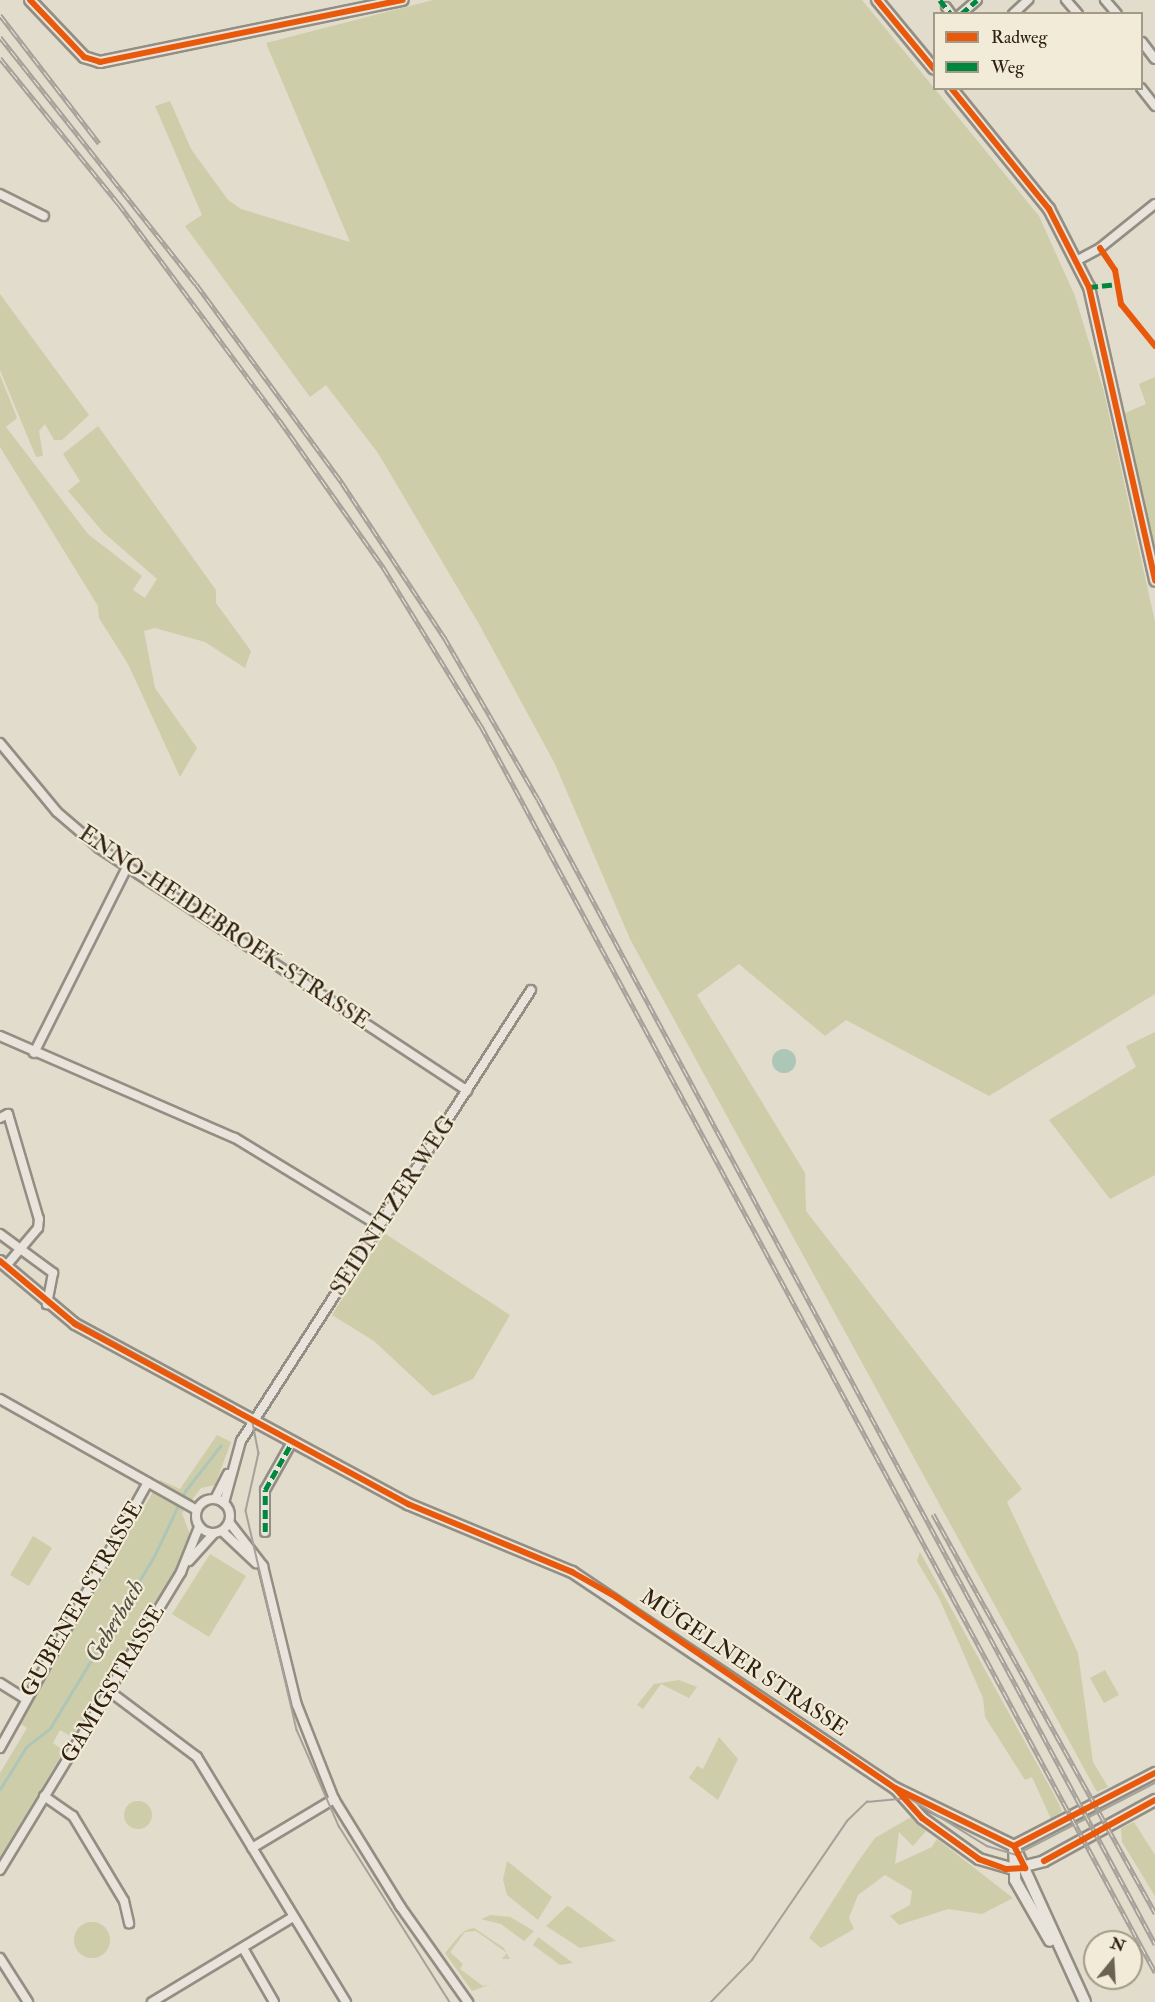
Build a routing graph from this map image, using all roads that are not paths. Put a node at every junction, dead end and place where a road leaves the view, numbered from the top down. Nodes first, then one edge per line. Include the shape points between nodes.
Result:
1 (30, 0) edge
2 (403, 0) edge
3 (877, 0) edge
4 (977, 0) edge
5 (1028, 0) edge
6 (1066, 0) edge
7 (1105, 0) edge
8 (946, 7) dead end
9 (950, 12) edge
10 (962, 12) edge
11 (1015, 12) edge
12 (1076, 12) edge
13 (1115, 12) edge
14 (1152, 51) edge
15 (1155, 59) edge
16 (933, 68) edge
17 (953, 90) edge
18 (1143, 90) edge
19 (1155, 106) edge
20 (0, 194) edge
21 (1155, 204) edge
22 (44, 216) dead end
23 (1077, 266) junction
24 (1155, 581) edge
25 (1, 746) edge
26 (127, 867) junction
27 (531, 990) dead end
28 (0, 1036) edge
29 (34, 1053) junction
30 (467, 1091) junction
31 (0, 1118) edge
32 (379, 1226) junction
33 (0, 1234) edge
34 (23, 1248) junction
35 (3, 1264) edge
36 (47, 1304) junction
37 (0, 1400) edge
38 (254, 1421) junction
39 (292, 1442) junction
40 (228, 1474) junction
41 (148, 1482) junction
42 (215, 1499) junction
43 (224, 1503) junction
44 (197, 1510) junction
45 (229, 1522) junction
46 (199, 1527) junction
47 (222, 1531) junction
48 (265, 1532) dead end
49 (213, 1534) junction
50 (181, 1572) junction
51 (265, 1574) junction
52 (0, 1683) edge
53 (109, 1691) junction
54 (24, 1698) junction
55 (0, 1748) edge
56 (1155, 1773) edge
57 (895, 1788) junction
58 (44, 1796) junction
59 (334, 1798) junction
60 (1155, 1800) edge
61 (1014, 1846) junction
62 (252, 1848) junction
63 (1019, 1868) junction
64 (0, 1870) edge
65 (293, 1917) junction
66 (129, 1923) dead end
67 (243, 1948) junction
68 (0, 1958) edge
69 (28, 2002) edge
70 (152, 2002) edge
71 (274, 2002) edge
72 (346, 2002) edge
73 (468, 2002) edge
74 (1085, 2002) edge

1 - 2 street via 84,57 100,62
3 - 16 street
4 - 10 street
5 - 11 street
6 - 12 street
7 - 13 street
8 - 9 street
14 - 15 street
17 - 23 street via 1049,209
18 - 19 street
20 - 22 street
21 - 23 street
23 - 24 street via 1089,287
25 - 26 street, ENNO-HEIDEBROEK-STRASSE via 57,812
26 - 29 street
26 - 30 street, ENNO-HEIDEBROEK-STRASSE
27 - 30 street, SEIDNITZER WEG
28 - 29 street
29 - 32 street via 235,1138
30 - 32 street, SEIDNITZER WEG
31 - 34 street via 8,1114 39,1220
32 - 38 street, SEIDNITZER WEG
33 - 34 street
34 - 35 street
34 - 36 street via 53,1273
35 - 36 street
36 - 38 street
37 - 41 street
38 - 39 street, MÜGELNER STRASSE
38 - 40 street
39 - 48 street via 265,1490
39 - 57 street, MÜGELNER STRASSE via 408,1504 572,1572
40 - 42 street
40 - 43 street
41 - 44 street
41 - 54 street, GUBENER STRASSE
42 - 43 street
42 - 44 street
43 - 45 street
44 - 46 street, GAMIGSTRASSE
45 - 47 street
45 - 51 street
46 - 49 street
46 - 50 street, GAMIGSTRASSE
47 - 49 street
47 - 51 street
49 - 50 street, GAMIGSTRASSE
50 - 53 street, GAMIGSTRASSE
51 - 59 street via 297,1705
52 - 54 street
53 - 58 street, GAMIGSTRASSE
53 - 62 street via 192,1751
54 - 55 street, GUBENER STRASSE
56 - 61 street
57 - 61 street, MÜGELNER STRASSE
57 - 63 street, MÜGELNER STRASSE via 922,1818 957,1844 991,1865
58 - 64 street, GAMIGSTRASSE
58 - 66 street via 73,1816 124,1901
59 - 62 street
59 - 73 street via 400,1906
60 - 63 street
61 - 63 street
62 - 65 street
63 - 74 street
65 - 67 street
65 - 72 street
67 - 70 street
67 - 71 street
68 - 69 street

